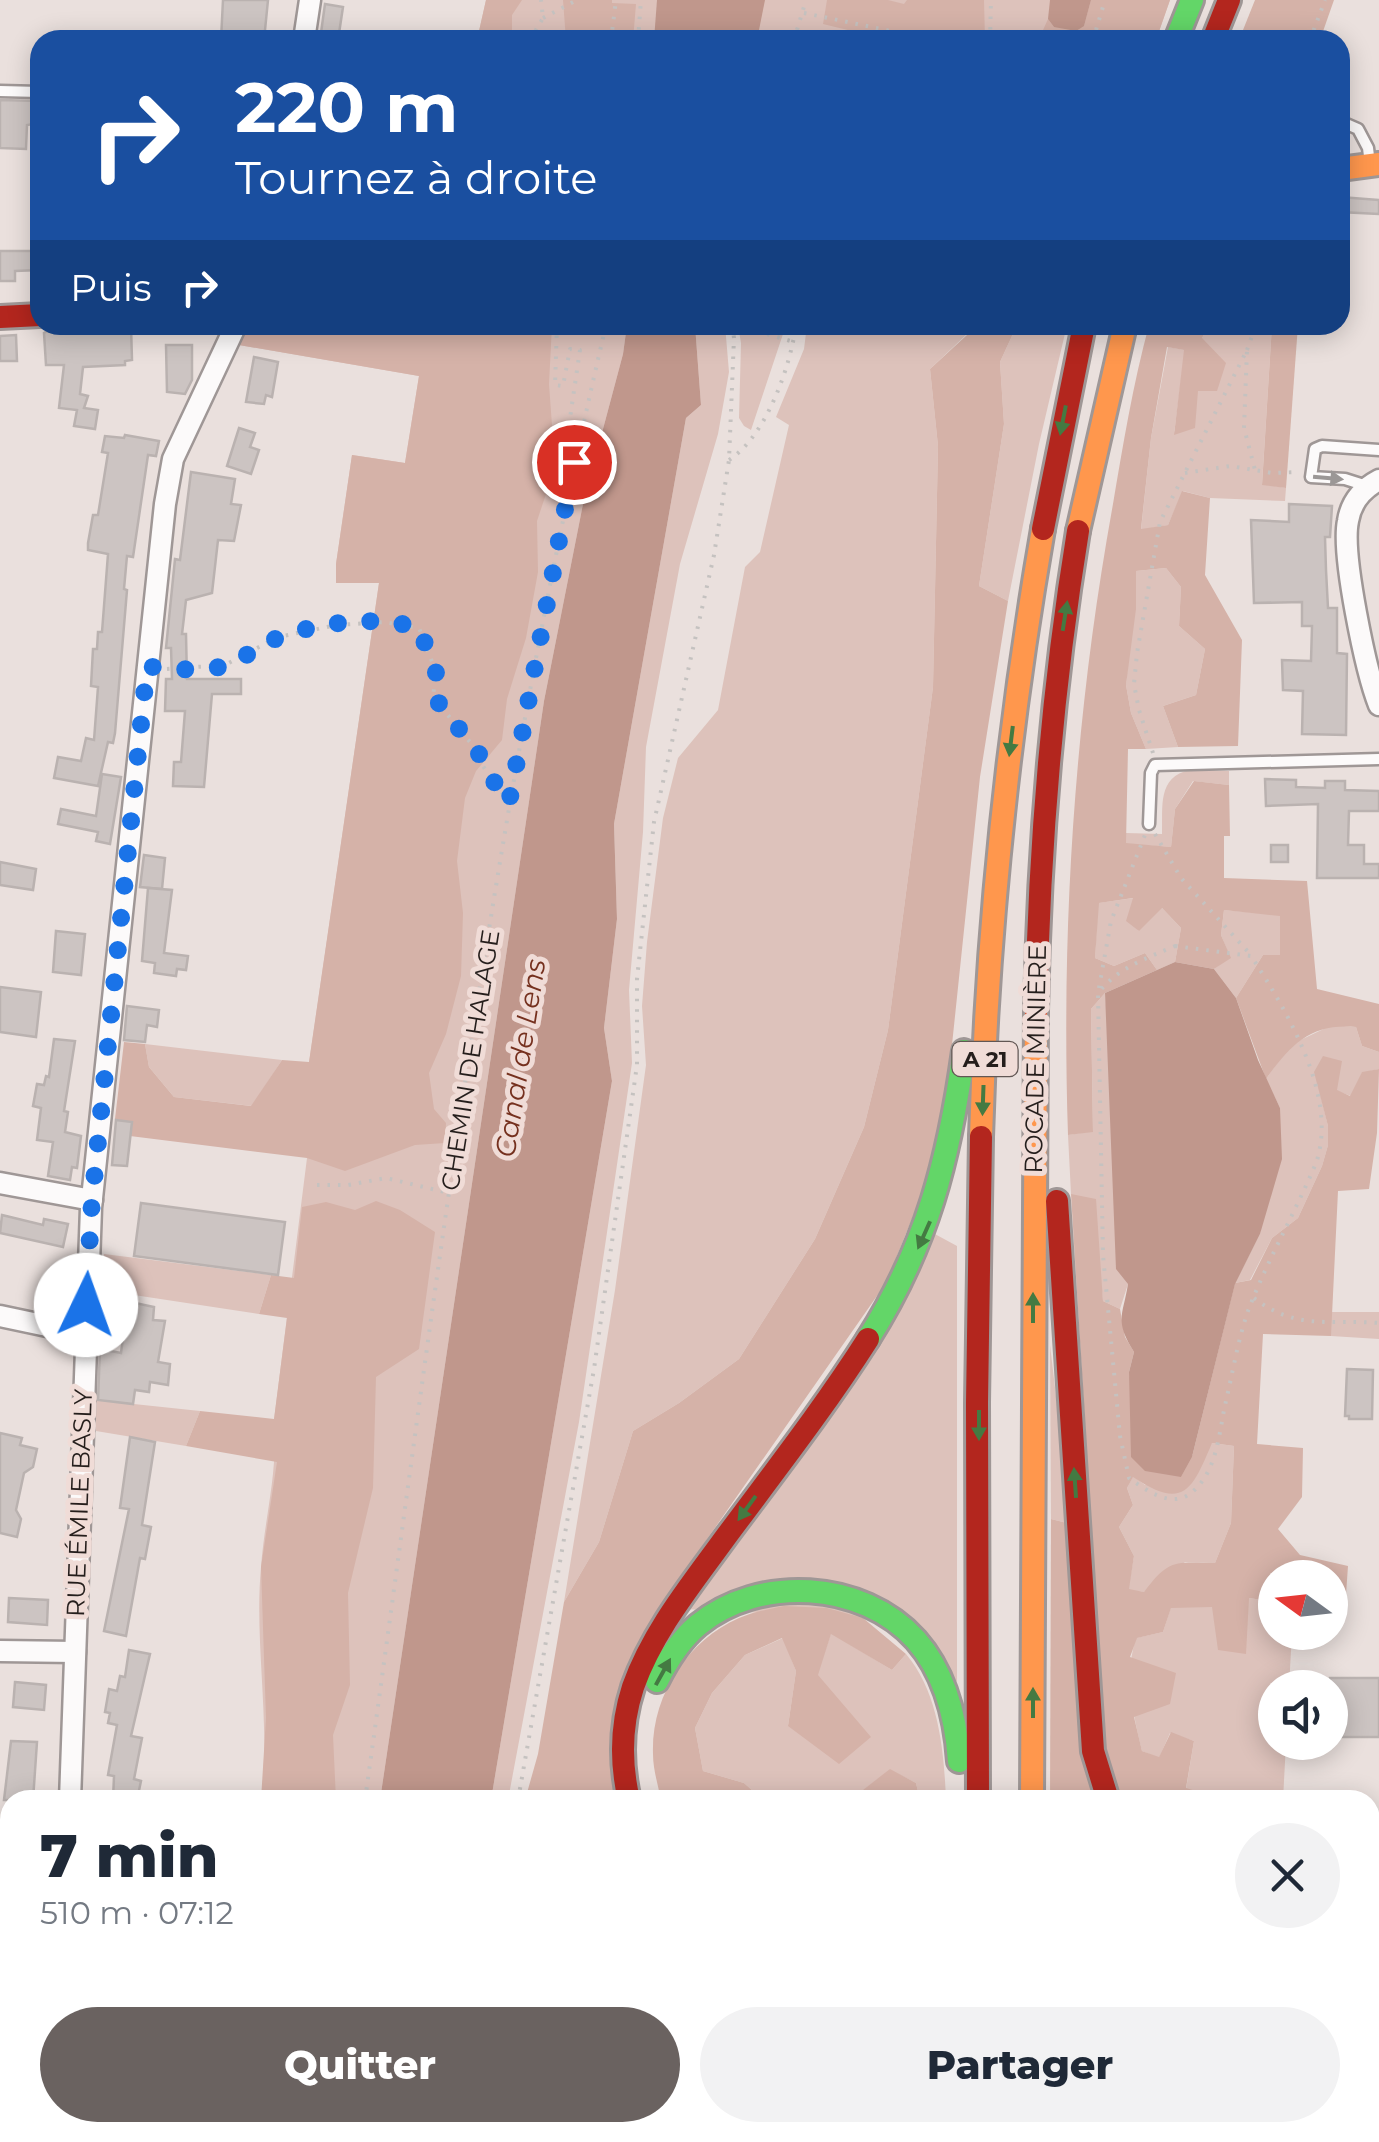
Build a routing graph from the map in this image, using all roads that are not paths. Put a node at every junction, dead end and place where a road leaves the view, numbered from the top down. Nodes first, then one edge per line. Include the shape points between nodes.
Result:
1 (310, 0) edge
2 (1192, 0) edge
3 (1228, 0) edge
4 (306, 30) edge
5 (1180, 30) edge
6 (1217, 30) edge
7 (0, 91) edge
8 (30, 92) edge
9 (1350, 126) edge
10 (1374, 164) edge
11 (30, 315) edge
12 (0, 316) edge
13 (231, 335) edge
14 (1082, 335) edge
15 (1122, 335) edge
16 (1379, 450) edge
17 (1373, 483) edge
18 (1379, 705) edge
19 (1379, 759) edge
20 (1149, 824) road end
21 (996, 879) junction
22 (1038, 887) junction
23 (0, 1183) edge
24 (92, 1200) junction
25 (0, 1316) edge
26 (85, 1334) junction
27 (0, 1651) edge
28 (74, 1652) junction
29 (70, 1790) edge
30 (627, 1790) edge
31 (645, 1790) edge
32 (960, 1790) edge
33 (978, 1790) edge
34 (1032, 1790) edge
35 (1105, 1790) edge

1 - 4 street
2 - 5 main road
3 - 6 main road
7 - 8 lane
9 - 10 lane
11 - 12 main road
13 - 24 street, RUE ÉMILE BASLY via 173,460 165,504
14 -> 21 main road, ROCADE MINIÈRE / A 21 via 1034,578
22 -> 15 main road, ROCADE MINIÈRE / A 21 via 1057,666 1078,532
16 -> 17 lane via 1315,449 1311,478
17 - 18 street via 1349,514 1346,544
19 - 20 lane via 1155,764
21 -> 30 main road via 978,914 951,1142 929,1225 877,1324 656,1636 625,1721
21 -> 33 main road, ROCADE MINIÈRE / A 21 via 981,1164
34 -> 22 main road, ROCADE MINIÈRE / A 21
35 -> 22 main road via 1093,1751 1059,1246 1050,975
23 - 24 street
24 - 26 street, RUE ÉMILE BASLY
25 - 26 street
26 - 28 street, RUE ÉMILE BASLY
27 - 28 street
28 - 29 street, RUE ÉMILE BASLY
31 -> 32 main road via 641,1734 658,1678 676,1650 726,1606 790,1590 860,1602 905,1629 922,1648 957,1730

